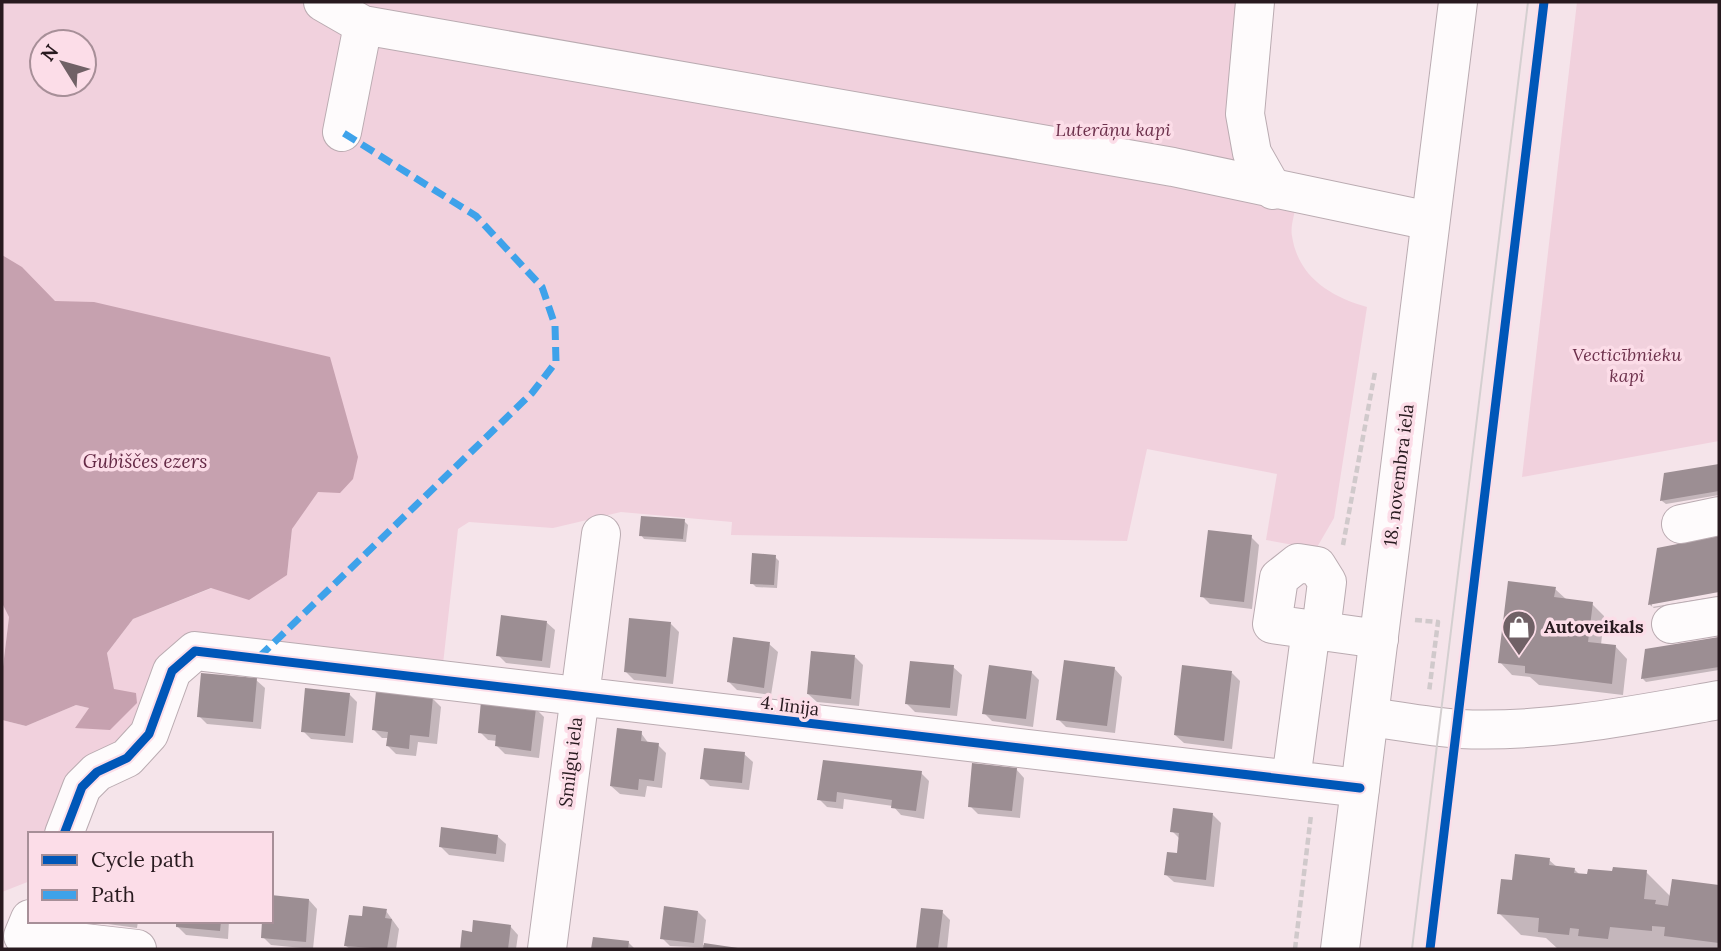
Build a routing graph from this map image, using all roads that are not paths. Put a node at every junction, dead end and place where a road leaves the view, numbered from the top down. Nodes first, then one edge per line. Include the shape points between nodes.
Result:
1 (323, 2) edge
2 (1255, 2) edge
3 (1458, 2) edge
4 (363, 25) junction
5 (342, 132) dead end
6 (1273, 190) junction
7 (1430, 221) junction
8 (1719, 516) edge
9 (1681, 524) dead end
10 (601, 534) dead end
11 (1719, 616) edge
12 (1671, 624) dead end
13 (1379, 639) junction
14 (580, 698) junction
15 (1719, 701) edge
16 (1370, 717) junction
17 (1303, 781) junction
18 (1360, 788) junction
19 (65, 832) edge
20 (26, 927) edge
21 (138, 949) edge
22 (547, 949) edge
23 (1340, 949) edge

1 - 4 street
2 - 6 street via 1245,114 1252,153
3 - 7 street, 18. novembra iela
4 - 5 street
4 - 6 street via 1173,167
6 - 7 street
7 - 13 street, 18. novembra iela
8 - 9 street
10 - 14 street, Smilgu iela
11 - 12 street
13 - 16 street, 18. novembra iela
13 - 17 street via 1316,629
14 - 17 street, 4. līnija
14 - 19 street, 4. līnija via 195,651 172,671 149,734 127,758 97,772 82,787
14 - 22 street, Smilgu iela
15 - 16 street via 1628,717 1500,729 1458,729
16 - 18 street, 18. novembra iela
17 - 18 street, 4. līnija
18 - 23 street, 18. novembra iela
20 - 21 street

